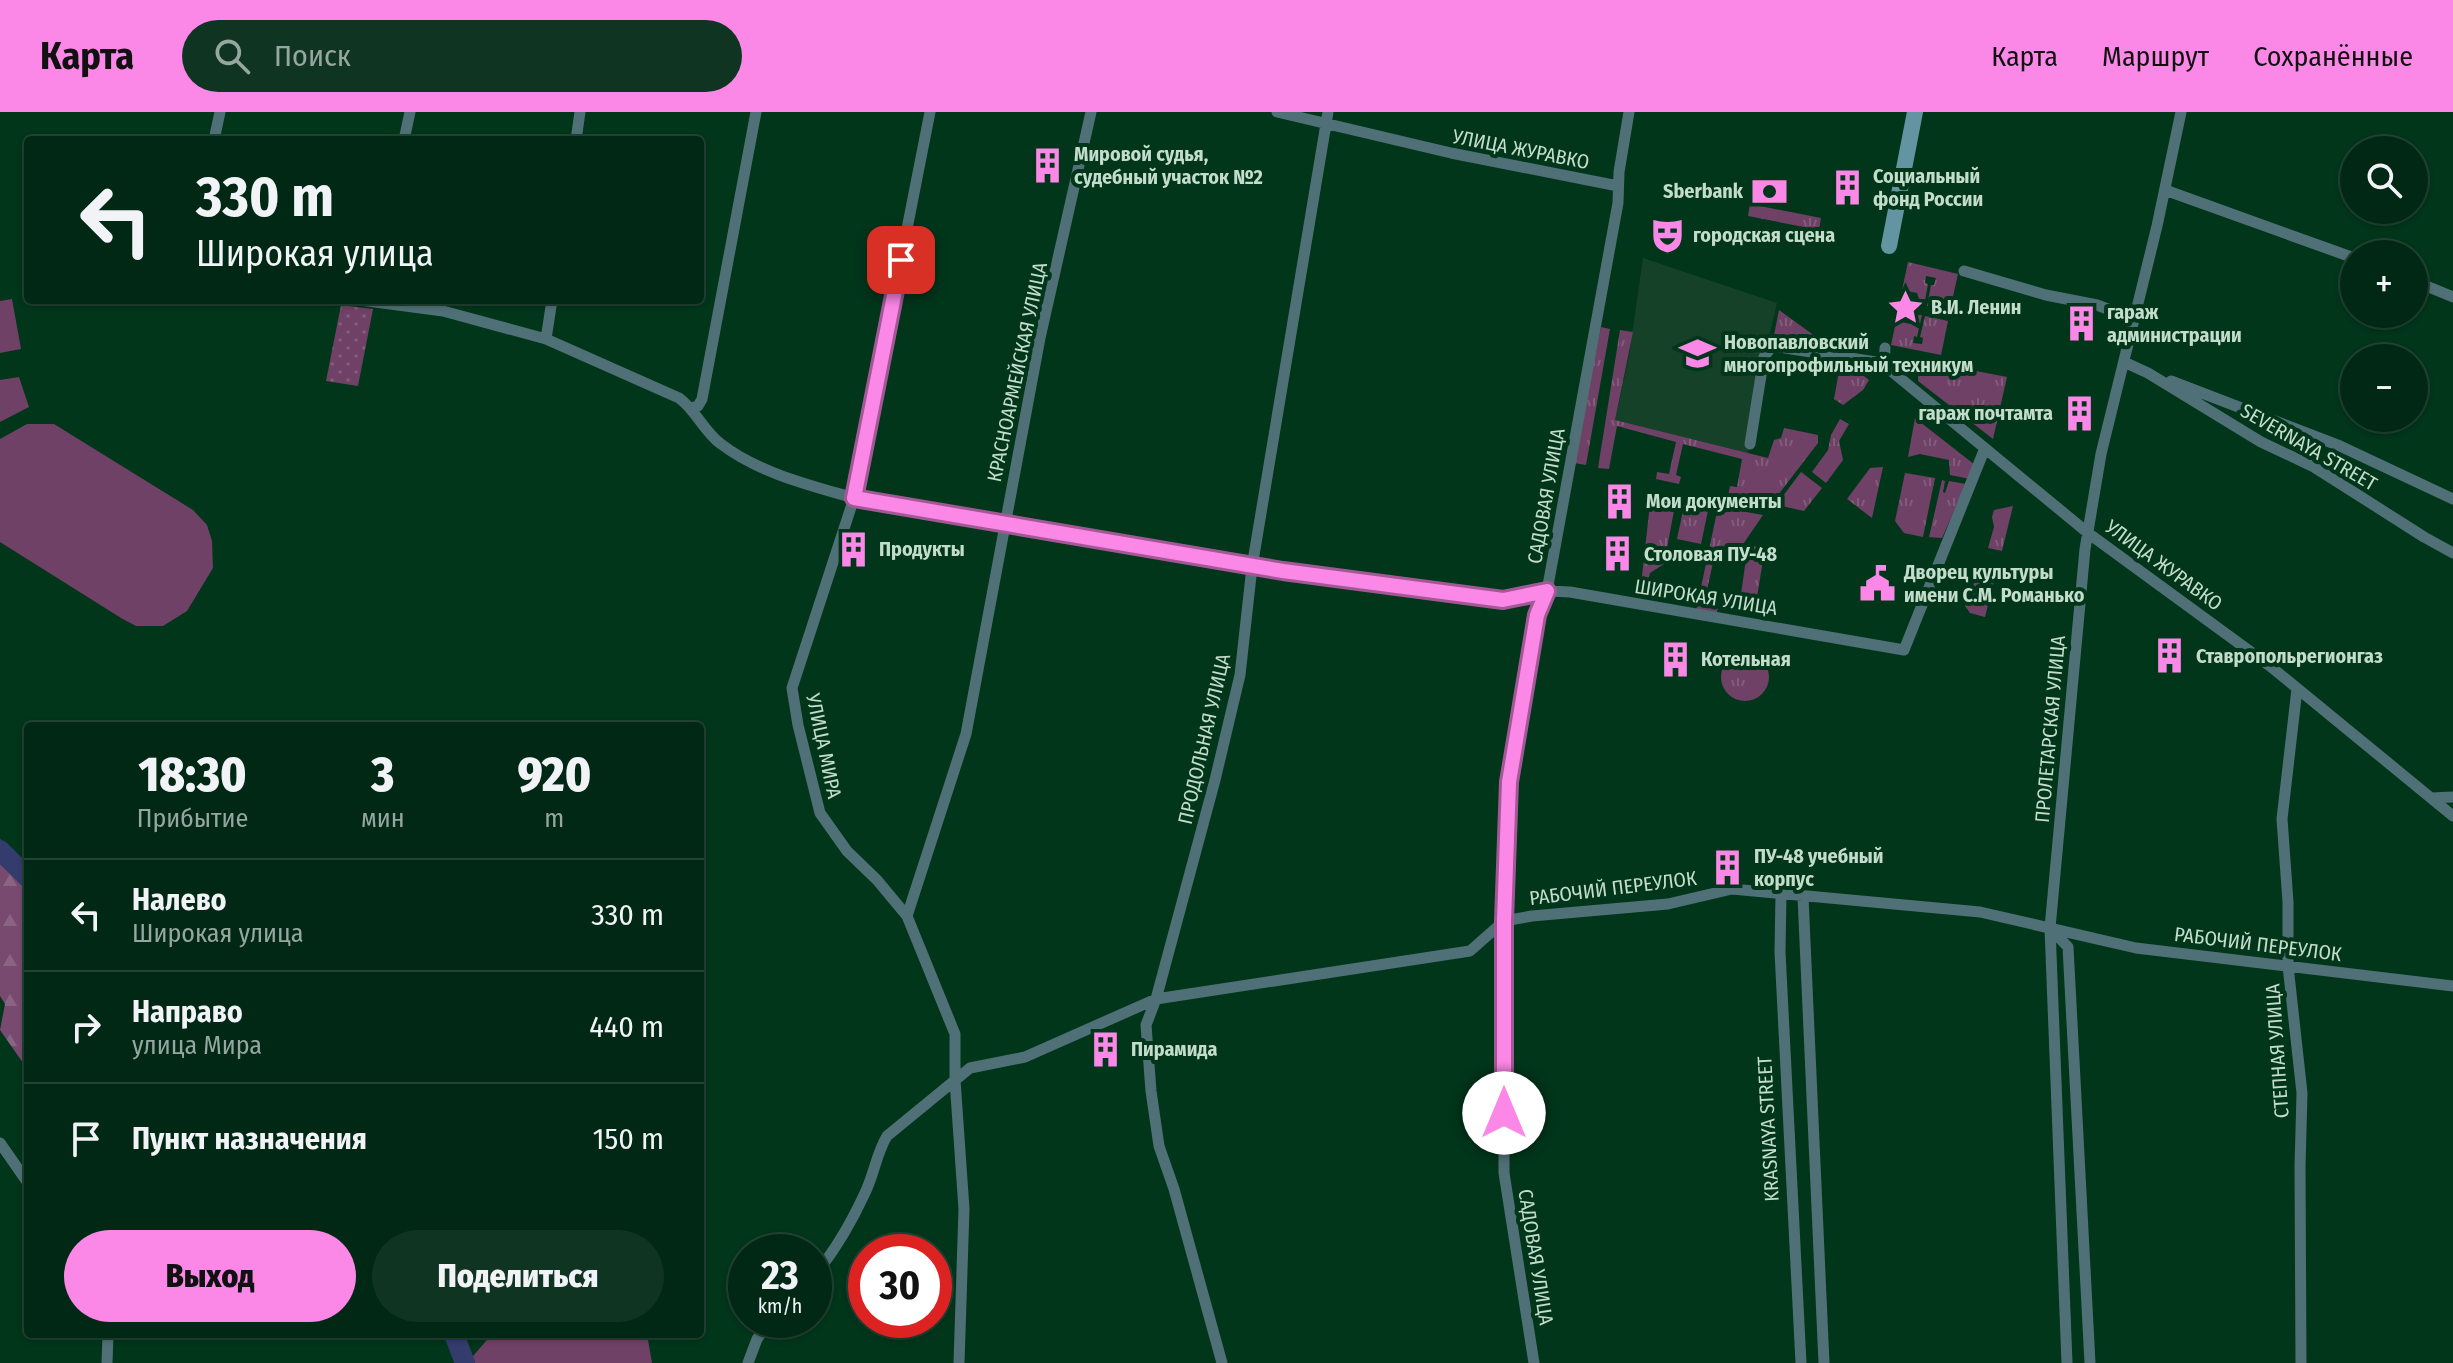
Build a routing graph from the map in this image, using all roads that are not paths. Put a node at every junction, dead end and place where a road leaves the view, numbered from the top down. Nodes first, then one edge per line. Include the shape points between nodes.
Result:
1 (220, 112) edge
2 (410, 112) edge
3 (580, 112) edge
4 (756, 112) edge
5 (930, 112) edge
6 (1091, 112) edge
7 (1277, 112) edge
8 (1629, 112) edge
9 (1915, 112) edge
10 (2181, 112) edge
11 (1327, 118) edge
12 (215, 136) edge
13 (405, 136) edge
14 (577, 136) edge
15 (1618, 186) junction
16 (2165, 190) junction
17 (1889, 246) dead end
18 (2340, 253) edge
19 (1964, 271) dead end
20 (2428, 287) edge
21 (2453, 297) edge
22 (395, 304) edge
23 (551, 304) edge
24 (2134, 319) junction
25 (546, 339) junction
26 (1885, 348) dead end
27 (2124, 362) junction
28 (1880, 364) junction
29 (2148, 373) junction
30 (702, 399) junction
31 (690, 408) junction
32 (702, 423) junction
33 (1750, 444) dead end
34 (1985, 448) junction
35 (854, 498) junction
36 (2453, 499) edge
37 (1004, 525) junction
38 (2088, 533) junction
39 (2453, 553) edge
40 (1252, 567) junction
41 (1547, 591) junction
42 (2297, 689) junction
43 (2453, 797) edge
44 (2432, 798) junction
45 (2453, 816) edge
46 (1781, 894) junction
47 (1803, 897) junction
48 (907, 916) junction
49 (1504, 921) junction
50 (2050, 928) junction
51 (2288, 966) junction
52 (2453, 986) edge
53 (1156, 999) junction
54 (955, 1080) junction
55 (0, 1143) edge
56 (24, 1177) edge
57 (832, 1250) edge
58 (108, 1338) edge
59 (758, 1338) edge
60 (107, 1363) edge
61 (748, 1363) edge
62 (959, 1363) edge
63 (1222, 1363) edge
64 (1534, 1363) edge
65 (1801, 1363) edge
66 (1824, 1363) edge
67 (2067, 1363) edge
68 (2090, 1363) edge
69 (2301, 1363) edge

1 - 12 street
2 - 13 street
3 - 14 street
4 - 30 street
5 - 35 street, УЛИЦА МИРА
6 - 37 street, КРАСНОАРМЕЙСКАЯ УЛИЦА
7 - 11 street, УЛИЦА ЖУРАВКО
8 - 15 street, САДОВАЯ УЛИЦА
9 - 17 street
10 - 16 street, ПРОЛЕТАРСКАЯ УЛИЦА
11 - 15 street, УЛИЦА ЖУРАВКО via 1451,153
11 - 40 street, ПРОДОЛЬНАЯ УЛИЦА
15 - 41 street, САДОВАЯ УЛИЦА
16 - 18 street
16 - 24 street, ПРОЛЕТАРСКАЯ УЛИЦА
19 - 24 street
20 - 21 street
22 - 25 street, ШИРОКАЯ УЛИЦА via 443,311
23 - 25 street
24 - 27 street, ПРОЛЕТАРСКАЯ УЛИЦА
25 - 31 street, ШИРОКАЯ УЛИЦА via 671,394
26 - 28 street
27 - 29 street, SEVERNAYA STREET
27 - 38 street, ПРОЛЕТАРСКАЯ УЛИЦА
28 - 33 street via 1772,346 1764,357
28 - 34 street, УЛИЦА ЖУРАВКО
29 - 36 street, SEVERNAYA STREET via 2340,446
29 - 39 street, SEVERNAYA STREET
30 - 31 street
30 - 32 street
31 - 32 street, ШИРОКАЯ УЛИЦА
32 - 35 street, ШИРОКАЯ УЛИЦА via 719,444 757,465
34 - 38 street, УЛИЦА ЖУРАВКО
34 - 41 street, ШИРОКАЯ УЛИЦА via 1904,650
35 - 37 street, ШИРОКАЯ УЛИЦА
35 - 48 street, УЛИЦА МИРА via 792,688 820,813
37 - 40 street, ШИРОКАЯ УЛИЦА
37 - 48 street, КРАСНОАРМЕЙСКАЯ УЛИЦА via 966,734
38 - 42 street, УЛИЦА ЖУРАВКО via 2214,622
38 - 50 street, ПРОЛЕТАРСКАЯ УЛИЦА
40 - 41 street, ШИРОКАЯ УЛИЦА via 1503,600
40 - 53 street, ПРОДОЛЬНАЯ УЛИЦА via 1240,675
41 - 49 street, САДОВАЯ УЛИЦА via 1537,615 1509,782
42 - 44 street, УЛИЦА ЖУРАВКО
42 - 51 street, СТЕПНАЯ УЛИЦА via 2282,819
43 - 44 street
44 - 45 street, УЛИЦА ЖУРАВКО
46 - 47 street, РАБОЧИЙ ПЕРЕУЛОК
46 - 49 street, РАБОЧИЙ ПЕРЕУЛОК via 1732,889 1668,904
46 - 65 street, KRASNAYA STREET
47 - 50 street, РАБОЧИЙ ПЕРЕУЛОК via 1980,912
47 - 66 street
48 - 54 street, УЛИЦА МИРА via 955,1034
49 - 53 street, РАБОЧИЙ ПЕРЕУЛОК via 1470,951
49 - 64 street, САДОВАЯ УЛИЦА via 1504,1173
50 - 51 street, РАБОЧИЙ ПЕРЕУЛОК via 2136,948
50 - 67 street, ПРОЛЕТАРСКАЯ УЛИЦА
50 - 68 street via 2068,947
51 - 52 street, РАБОЧИЙ ПЕРЕУЛОК
51 - 69 street, СТЕПНАЯ УЛИЦА via 2302,1093
53 - 54 street, РАБОЧИЙ ПЕРЕУЛОК via 1025,1057 970,1068
53 - 63 street, ПРОДОЛЬНАЯ УЛИЦА via 1146,1025 1159,1146
54 - 57 street, РАБОЧИЙ ПЕРЕУЛОК via 887,1136 864,1196
54 - 62 street, УЛИЦА МИРА via 964,1209
55 - 56 street
58 - 60 street
59 - 61 street

